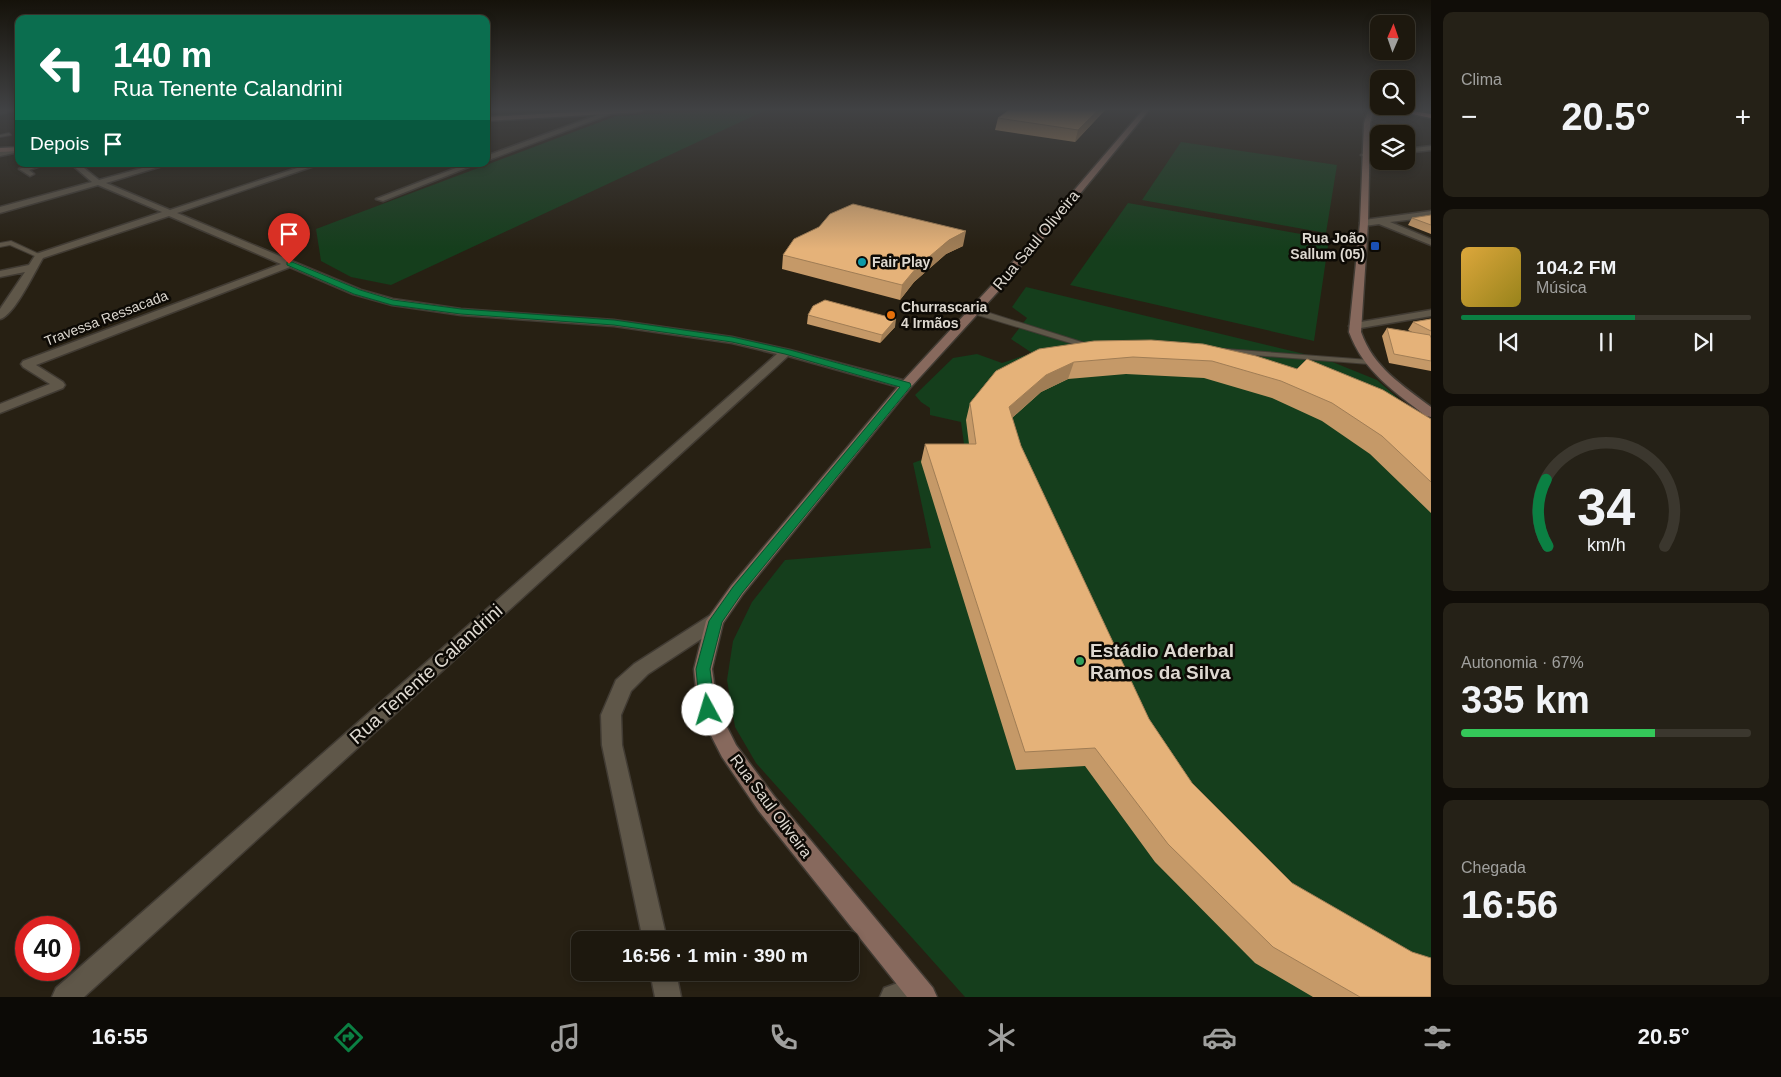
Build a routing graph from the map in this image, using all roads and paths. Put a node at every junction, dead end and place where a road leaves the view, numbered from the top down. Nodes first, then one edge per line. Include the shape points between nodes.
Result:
1 (1106, 157) edge
2 (1365, 157) edge
3 (31, 167) edge
4 (79, 167) edge
5 (154, 167) edge
6 (307, 167) edge
7 (464, 167) edge
8 (30, 174) dead end
9 (97, 182) junction
10 (380, 199) dead end
11 (0, 210) edge
12 (168, 214) junction
13 (1431, 214) edge
14 (1379, 221) junction
15 (1364, 223) junction
16 (1431, 242) edge
17 (0, 245) edge
18 (39, 256) junction
19 (289, 264) junction
20 (33, 267) junction
21 (0, 274) edge
22 (974, 311) junction
23 (1431, 313) edge
24 (0, 316) edge
25 (1355, 326) junction
26 (1098, 348) edge
27 (1223, 351) edge
28 (786, 352) junction
29 (1369, 362) junction
30 (906, 386) junction
31 (0, 409) edge
32 (1431, 413) edge
33 (715, 621) junction
34 (653, 931) edge
35 (664, 981) edge
36 (911, 994) edge
37 (65, 997) edge
38 (668, 997) edge

1 - 22 street, Rua Saul Oliveira
2 - 15 street
3 - 8 street via 23,169
4 - 9 street
5 - 9 street
6 - 12 street
7 - 10 street
9 - 11 street
9 - 12 street
12 - 18 street
12 - 19 street
13 - 14 street
14 - 15 street
14 - 16 street
15 - 25 street
17 - 18 lane via 11,243
18 - 20 street
19 - 28 street via 364,294 413,306 614,323 732,340
19 - 31 street, Travessa Ressacada via 27,364 59,385
20 - 21 street
20 - 24 street
22 - 26 lane
22 - 30 street, Rua Saul Oliveira
23 - 25 street
25 - 29 street via 1358,343
27 - 29 lane
28 - 30 street
28 - 37 street, Rua Tenente Calandrini
29 - 32 street
30 - 33 street, Rua Saul Oliveira
33 - 34 street via 640,669 623,686 611,715 612,745
33 - 36 street, Rua Saul Oliveira via 703,669 708,710 729,751
35 - 38 street

